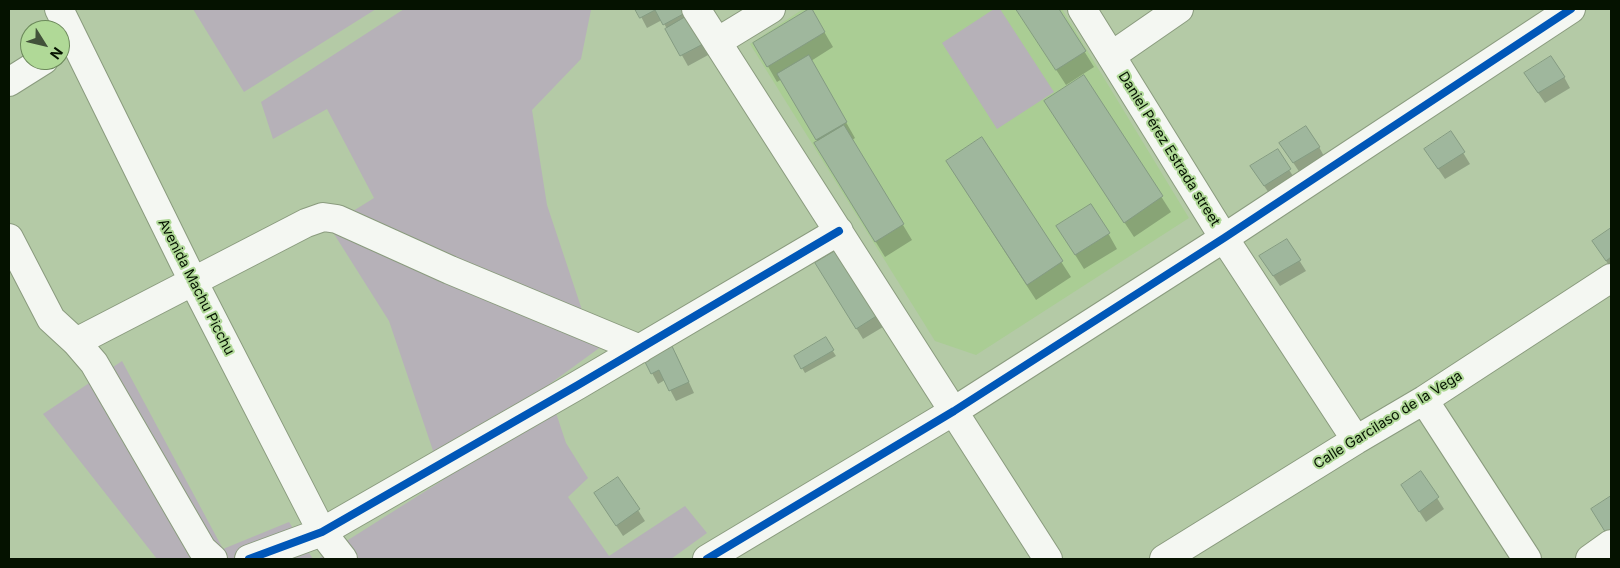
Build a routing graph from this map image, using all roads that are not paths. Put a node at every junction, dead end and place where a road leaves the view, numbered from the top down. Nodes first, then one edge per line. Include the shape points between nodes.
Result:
1 (696, 9) edge
2 (771, 9) edge
3 (1082, 9) edge
4 (1179, 9) edge
5 (1571, 9) edge
6 (717, 42) junction
7 (70, 51) edge
8 (1111, 56) junction
9 (28, 70) edge
10 (9, 82) edge
11 (839, 231) junction
12 (9, 238) edge
13 (1224, 238) junction
14 (1611, 278) edge
15 (193, 282) junction
16 (76, 342) junction
17 (640, 349) junction
18 (1424, 400) junction
19 (954, 412) junction
20 (1356, 440) junction
21 (322, 532) junction
22 (1611, 544) edge
23 (213, 559) edge
24 (249, 559) edge
25 (342, 559) edge
26 (707, 559) edge
27 (1048, 559) edge
28 (1164, 559) edge
29 (1526, 559) edge
30 (1590, 559) edge

1 - 6 street
2 - 6 street
3 - 8 street, Daniel Pérez Estrada street
4 - 8 street
5 - 13 street
6 - 11 street
7 - 15 street, Avenida Machu Picchu
8 - 13 street, Daniel Pérez Estrada street
9 - 10 street
11 - 17 street
11 - 19 street
12 - 16 street via 51,319
13 - 19 street
13 - 20 street, Daniel Pérez Estrada street
14 - 18 street, Calle Garcilaso de la Vega
15 - 16 street
15 - 17 street via 323,216 337,219
15 - 21 street, Avenida Machu Picchu
16 - 23 street via 94,363 202,549
17 - 21 street
18 - 20 street, Calle Garcilaso de la Vega
18 - 29 street
19 - 26 street
19 - 27 street
20 - 28 street, Calle Garcilaso de la Vega
21 - 24 street
21 - 25 street, Avenida Machu Picchu
22 - 30 street

